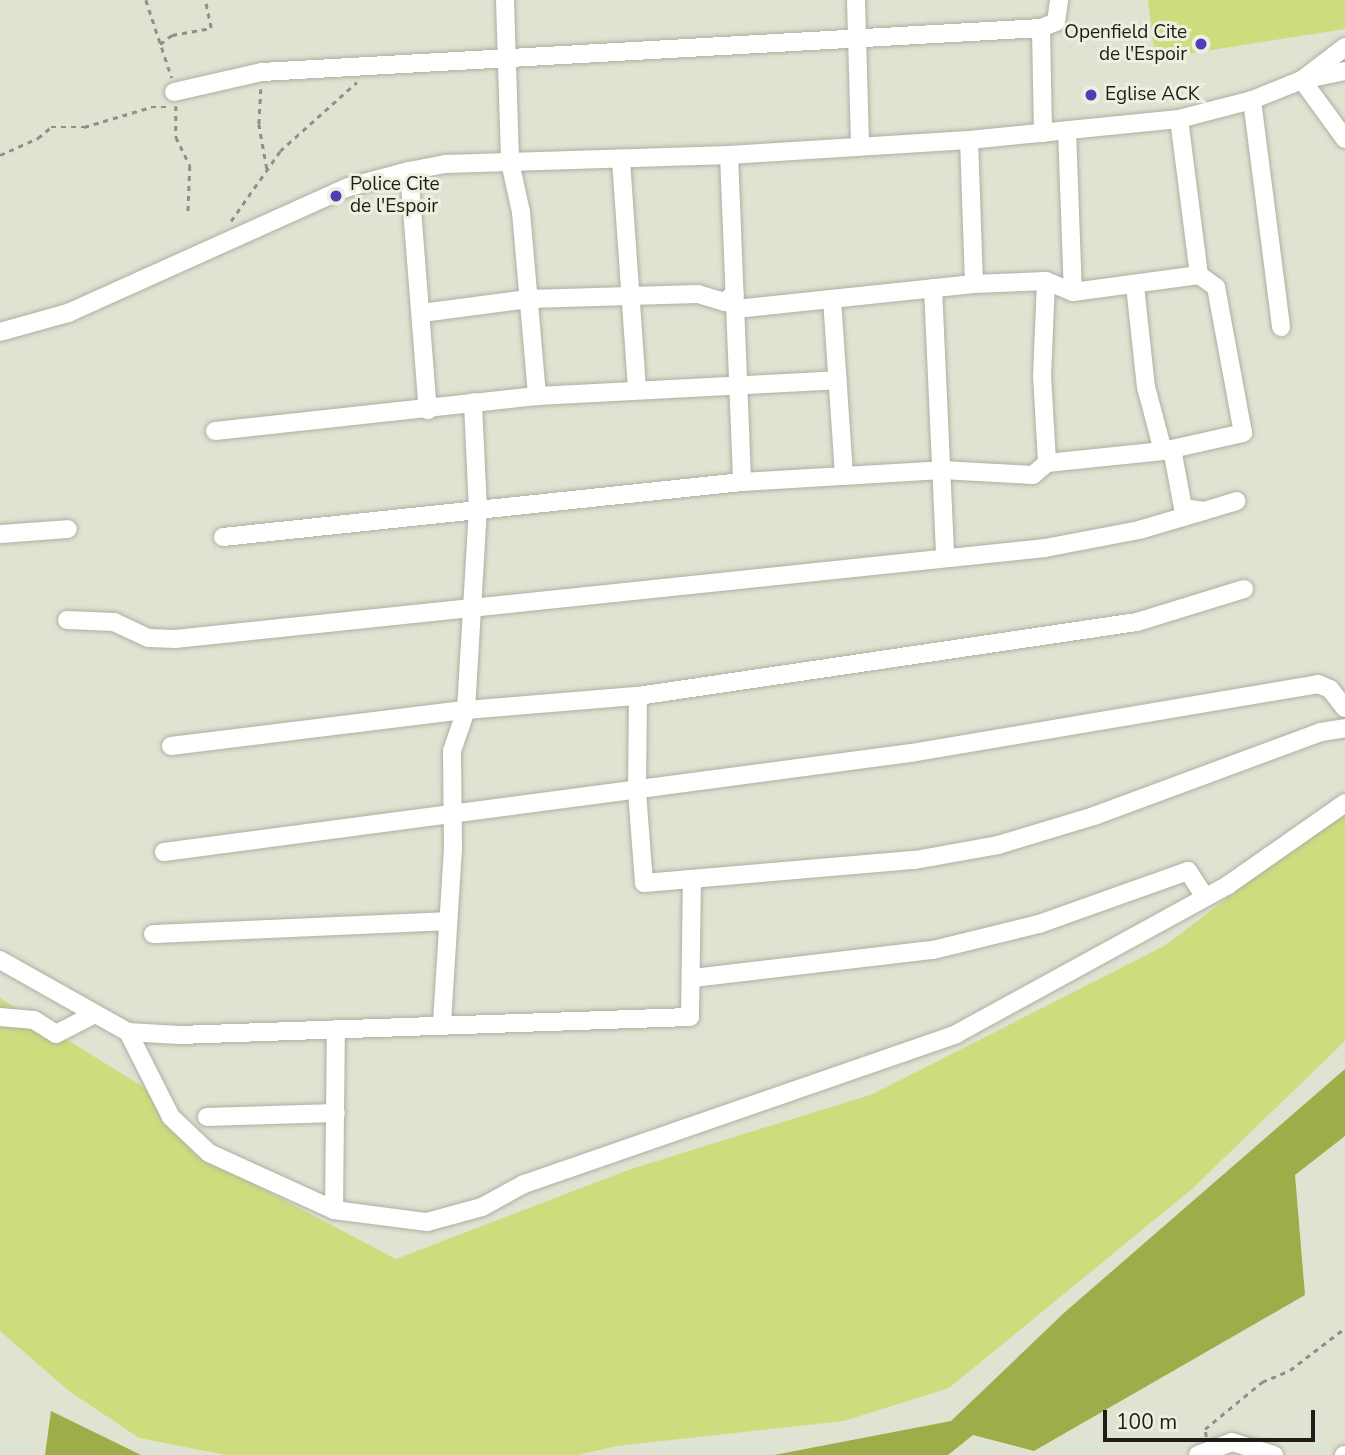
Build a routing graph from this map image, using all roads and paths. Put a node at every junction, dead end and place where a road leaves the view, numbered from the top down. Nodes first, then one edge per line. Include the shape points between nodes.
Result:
1 (146, 0) edge
2 (205, 0) edge
3 (505, 0) edge
4 (856, 0) edge
5 (1059, 0) edge
6 (1041, 28) junction
7 (857, 36) junction
8 (160, 44) junction
9 (1345, 47) edge
10 (505, 58) junction
11 (1345, 71) edge
12 (262, 72) junction
13 (363, 78) dead end
14 (1302, 80) junction
15 (175, 100) junction
16 (1252, 100) junction
17 (1179, 119) junction
18 (1067, 131) junction
19 (1043, 133) junction
20 (1345, 139) edge
21 (969, 140) junction
22 (860, 145) junction
23 (0, 155) edge
24 (729, 155) junction
25 (621, 160) junction
26 (510, 162) junction
27 (267, 170) junction
28 (409, 171) junction
29 (188, 215) dead end
30 (227, 224) dead end
31 (1199, 275) junction
32 (1046, 281) junction
33 (974, 284) junction
34 (1135, 286) junction
35 (933, 288) junction
36 (1073, 292) junction
37 (630, 297) junction
38 (528, 299) junction
39 (832, 299) junction
40 (735, 301) junction
41 (422, 313) junction
42 (1281, 327) dead end
43 (0, 332) edge
44 (838, 380) junction
45 (738, 384) junction
46 (637, 388) junction
47 (537, 396) junction
48 (473, 402) junction
49 (428, 410) junction
50 (215, 430) dead end
51 (1168, 450) junction
52 (1047, 463) junction
53 (942, 470) junction
54 (844, 476) junction
55 (742, 482) junction
56 (1236, 501) dead end
57 (478, 510) junction
58 (1205, 511) junction
59 (68, 529) dead end
60 (0, 534) edge
61 (222, 537) dead end
62 (945, 556) junction
63 (1244, 589) dead end
64 (472, 609) junction
65 (67, 620) dead end
66 (638, 696) junction
67 (1345, 708) edge
68 (466, 710) junction
69 (1345, 728) edge
70 (171, 746) dead end
71 (637, 792) junction
72 (1345, 803) edge
73 (450, 815) junction
74 (164, 852) dead end
75 (692, 879) junction
76 (1205, 897) junction
77 (447, 921) junction
78 (153, 934) dead end
79 (0, 960) edge
80 (693, 978) junction
81 (93, 1015) junction
82 (0, 1017) edge
83 (442, 1023) junction
84 (336, 1029) junction
85 (128, 1032) junction
86 (336, 1113) junction
87 (207, 1117) dead end
88 (334, 1210) junction
89 (1345, 1328) edge
90 (1203, 1453) edge
91 (1274, 1455) edge

1 - 8 path
2 - 8 path via 211,28 172,35
3 - 10 street
4 - 7 street
5 - 6 street via 1056,22
6 - 7 street
6 - 19 street
7 - 10 street
7 - 22 street
8 - 15 path
9 - 14 street
10 - 12 street
10 - 26 street
11 - 14 street
12 - 15 street
12 - 27 path via 258,124
13 - 27 path via 279,151
14 - 16 street
14 - 20 street
15 - 23 path via 84,127 51,127
15 - 29 path via 176,137 190,166
16 - 17 street
16 - 42 street
17 - 18 street
17 - 31 street
18 - 19 street
18 - 36 street
19 - 21 street
21 - 22 street
21 - 33 street
22 - 24 street
24 - 25 street
24 - 40 street
25 - 26 street
25 - 37 street
26 - 28 street via 446,164
26 - 38 street via 521,212
27 - 30 path
28 - 41 street
28 - 43 street via 349,187 68,313
31 - 34 street
31 - 51 street via 1216,287 1243,433
32 - 33 street
32 - 36 street
32 - 52 street via 1042,375
33 - 35 street
34 - 36 street
34 - 51 street via 1146,387
35 - 39 street
35 - 53 street
37 - 38 street
37 - 40 street via 698,294
37 - 46 street
38 - 41 street
38 - 47 street
39 - 40 street
39 - 44 street
40 - 45 street
41 - 49 street
44 - 45 street
44 - 54 street
45 - 46 street
45 - 55 street
46 - 47 street
47 - 48 street
48 - 49 street
48 - 57 street
49 - 50 street
51 - 52 street
51 - 58 street via 1183,508
52 - 53 street via 1033,475
53 - 54 street
53 - 62 street
54 - 55 street
55 - 57 street
56 - 58 street
57 - 61 street
57 - 64 street
58 - 62 street via 1139,530 1045,548
59 - 60 street
62 - 64 street
63 - 66 street via 1137,622
64 - 65 street via 162,640 114,622
64 - 68 street
66 - 68 street
66 - 71 street
67 - 71 street via 1330,689 1318,684 911,753
68 - 70 street
68 - 73 street via 452,751
69 - 75 street via 1321,732 1094,816 998,845 915,859
71 - 73 street
71 - 75 street via 642,882
72 - 76 street
73 - 74 street
73 - 77 street via 453,848
75 - 80 street
76 - 80 street via 1188,871 1039,924 933,950
76 - 88 street via 956,1034 524,1184 482,1207 418,1223
77 - 78 street
77 - 83 street
79 - 81 street
80 - 83 street via 690,1017
81 - 82 street via 56,1034 34,1020
81 - 85 street
83 - 84 street
84 - 85 street
84 - 86 street
85 - 88 street via 170,1117 191,1140 261,1179
86 - 87 street
86 - 88 street
89 - 90 path via 1290,1370 1262,1382 1205,1429
90 - 91 street via 1232,1442

